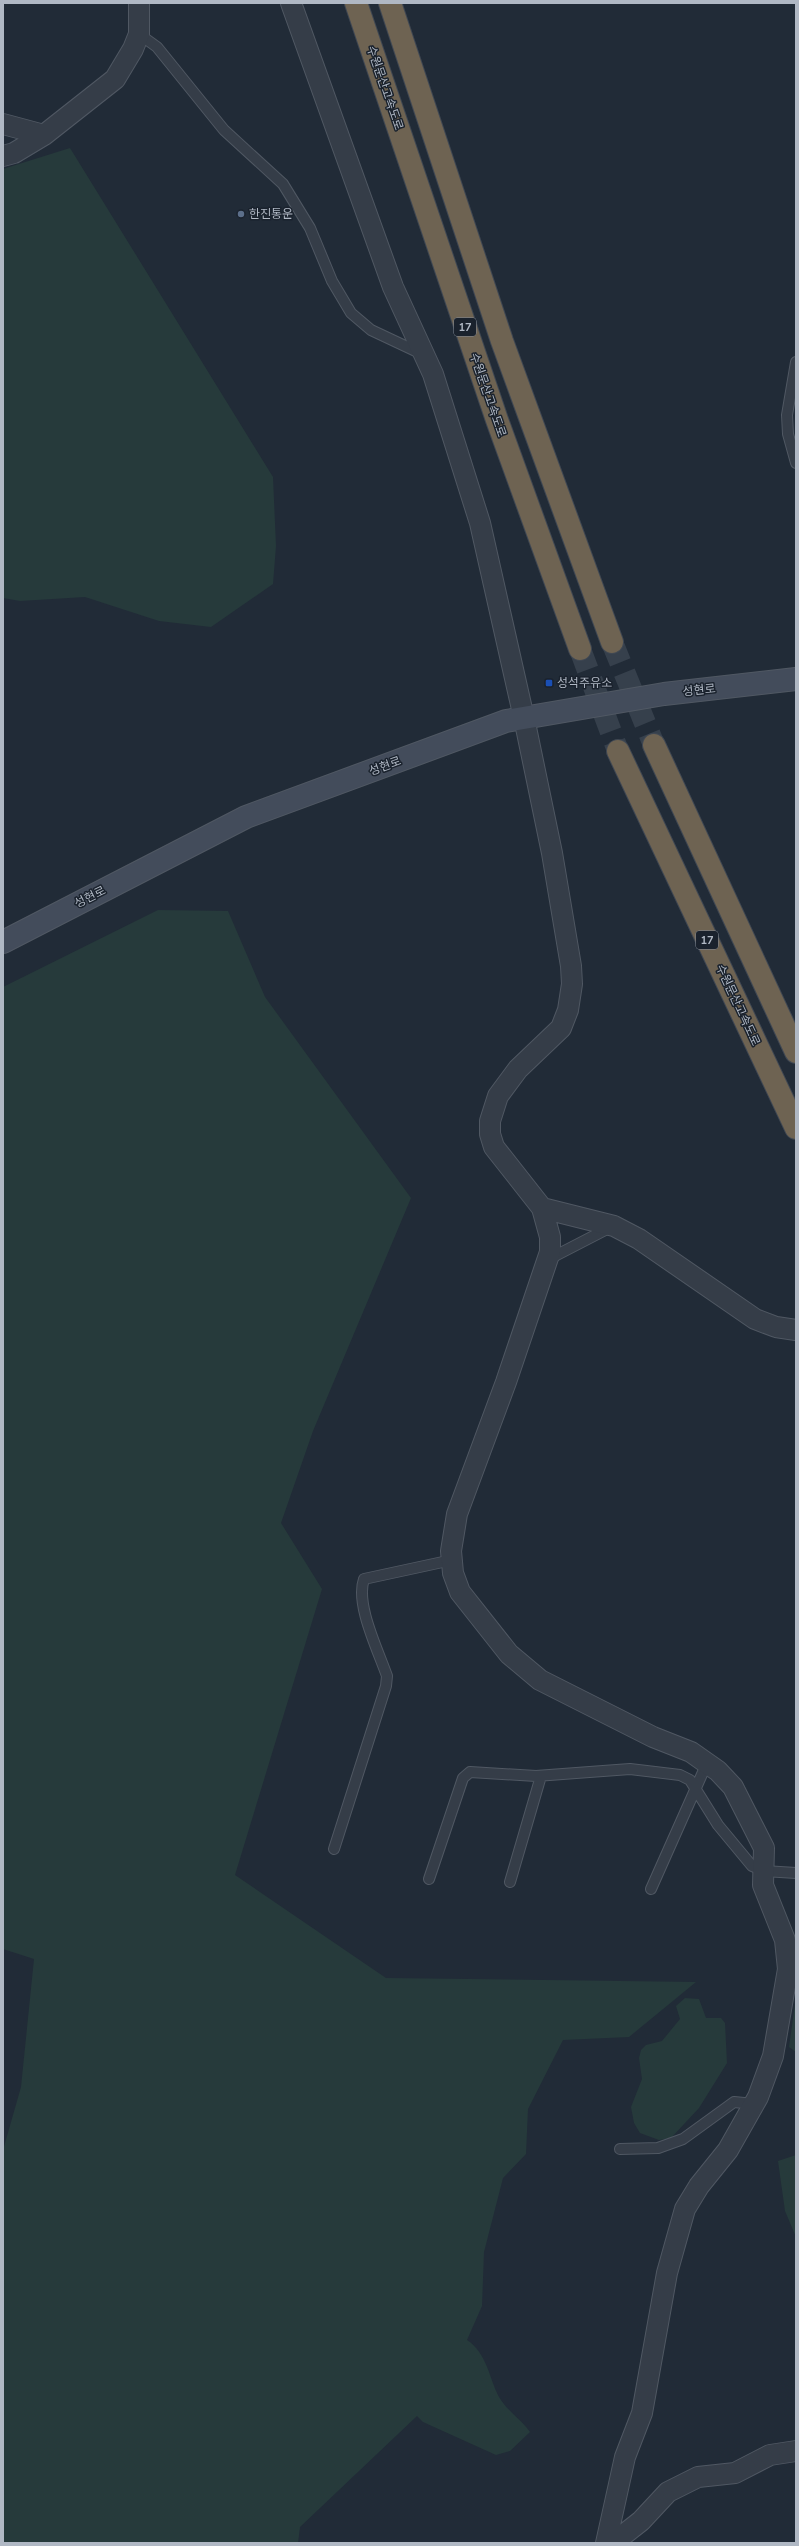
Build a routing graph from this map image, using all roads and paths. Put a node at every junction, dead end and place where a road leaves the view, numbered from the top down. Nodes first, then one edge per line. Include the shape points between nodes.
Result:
1 (139, 3) edge
2 (291, 3) edge
3 (356, 3) edge
4 (390, 3) edge
5 (139, 34) junction
6 (3, 124) edge
7 (44, 135) junction
8 (3, 156) edge
9 (424, 355) junction
10 (796, 362) edge
11 (796, 463) edge
12 (612, 642) tunnel mouth
13 (580, 649) tunnel mouth
14 (796, 679) edge
15 (524, 718) junction
16 (654, 745) tunnel mouth
17 (618, 751) tunnel mouth
18 (5, 940) edge
19 (796, 1052) edge
20 (796, 1128) edge
21 (542, 1208) junction
22 (614, 1226) junction
23 (547, 1260) junction
24 (796, 1330) edge
25 (452, 1560) junction
26 (707, 1763) junction
27 (541, 1776) junction
28 (696, 1789) junction
29 (334, 1849) dead end
30 (764, 1871) junction
31 (796, 1873) edge
32 (429, 1879) dead end
33 (510, 1882) dead end
34 (651, 1889) dead end
35 (754, 2104) junction
36 (620, 2149) dead end
37 (796, 2451) edge
38 (606, 2543) edge
39 (612, 2543) edge

1 - 5 street
2 - 9 street via 393,287
3 - 13 highway, 수원문산고속도로 / 17 via 496,420
4 - 12 highway, 17 via 502,341
5 - 7 street via 115,79
5 - 9 lane via 158,47 224,130 283,184 310,228 332,281 351,313 371,330
6 - 7 street
7 - 8 street via 14,153
9 - 15 street via 433,374 480,523
10 - 11 lane via 787,414 788,434
14 - 15 main road, 성현로 via 664,694
15 - 18 main road, 성현로 via 506,721 246,817
15 - 21 street via 552,853 572,984 568,1010 561,1028 518,1069 498,1096 490,1128 494,1147
16 - 19 highway
17 - 20 highway, 수원문산고속도로 / 17
21 - 22 street
21 - 23 street via 550,1237
22 - 23 lane
22 - 24 street via 639,1239 755,1319 776,1327
23 - 25 street via 506,1382 457,1514
25 - 26 street via 453,1573 460,1592 509,1654 540,1680 653,1737 691,1752
25 - 29 lane via 364,1579 361,1587 363,1604 387,1676 386,1686
26 - 28 lane
26 - 30 street via 733,1786 764,1848
27 - 28 lane via 630,1769 648,1770 680,1775 690,1780
27 - 32 lane via 470,1772 462,1778
27 - 33 lane
28 - 30 lane via 718,1825 752,1866
28 - 34 lane
30 - 31 lane
30 - 35 street via 763,1885 785,1940 788,1968 773,2056
35 - 36 lane via 734,2102 683,2139 658,2148
35 - 38 street via 728,2150 698,2186 685,2209 667,2273 643,2406 625,2457
37 - 39 street via 770,2455 735,2473 698,2477 668,2492 641,2521

